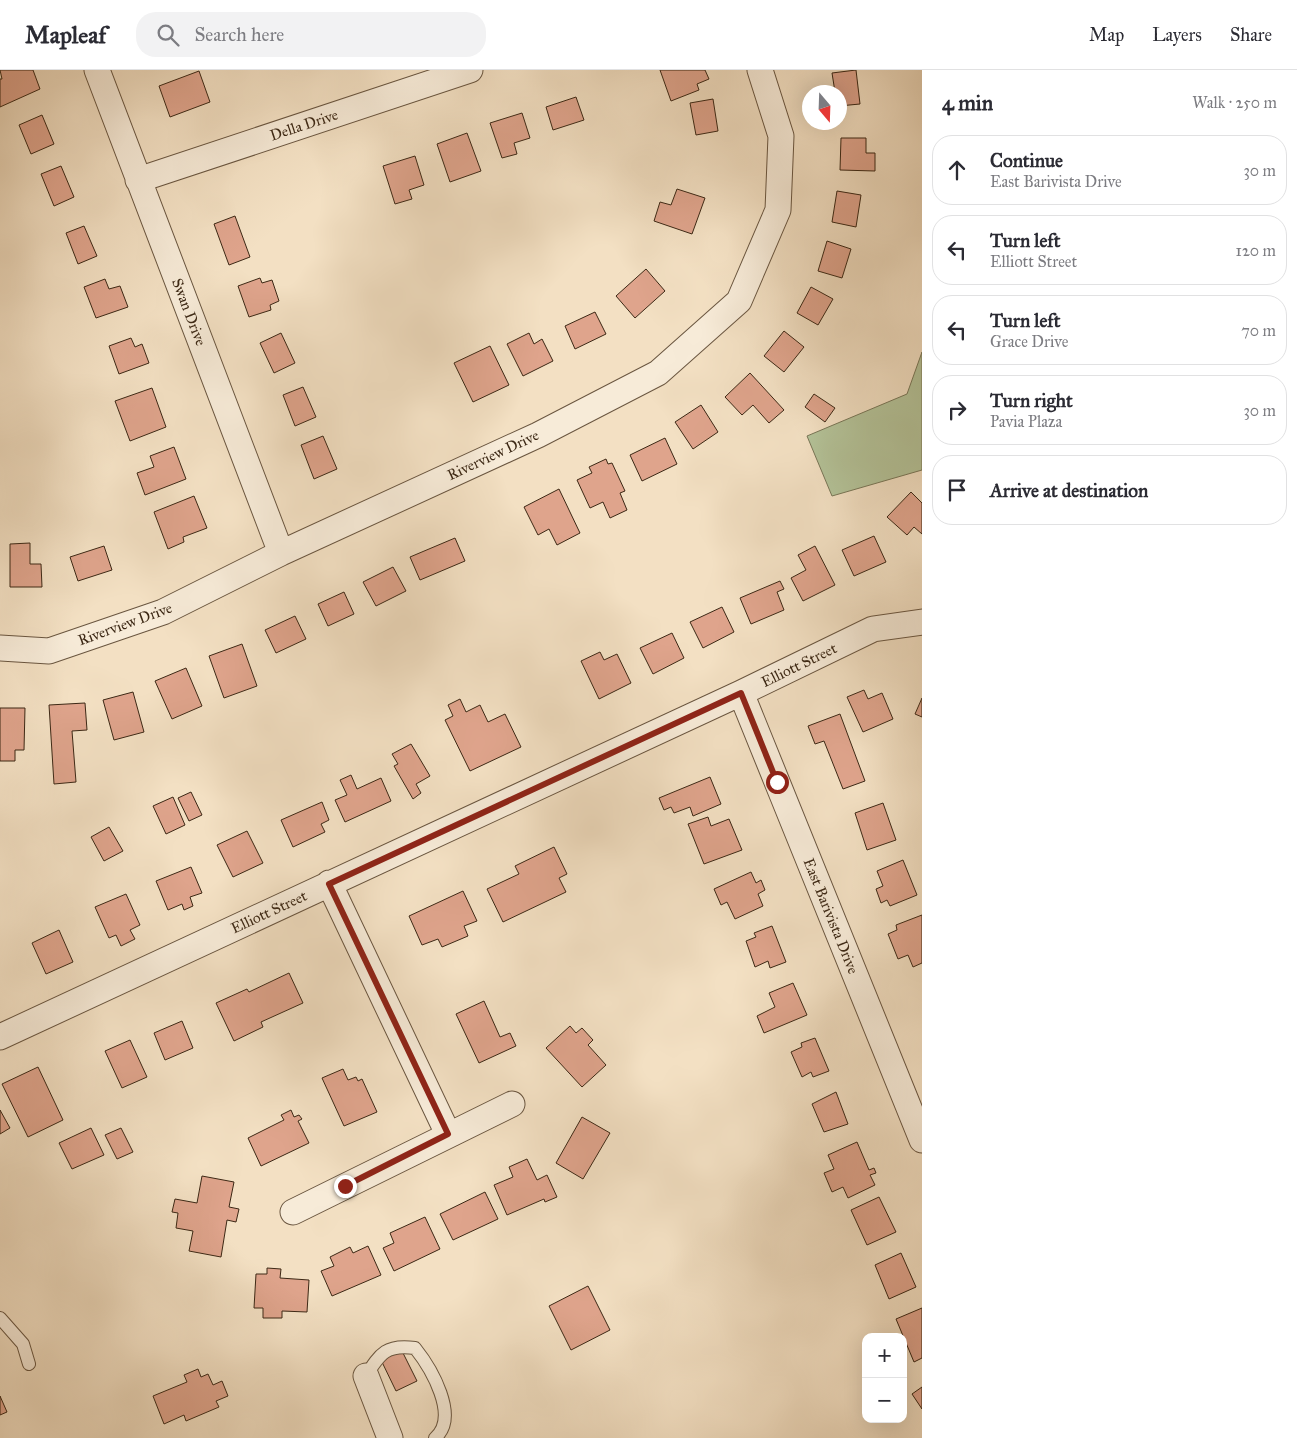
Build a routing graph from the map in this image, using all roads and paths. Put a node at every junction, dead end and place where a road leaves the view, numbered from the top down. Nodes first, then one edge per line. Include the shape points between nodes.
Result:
1 (97, 70) edge
2 (470, 70) edge
3 (760, 70) edge
4 (138, 180) junction
5 (281, 553) junction
6 (922, 622) edge
7 (0, 648) edge
8 (741, 693) junction
9 (329, 884) junction
10 (0, 1037) edge
11 (512, 1104) dead end
12 (448, 1134) junction
13 (922, 1140) edge
14 (293, 1212) dead end
15 (0, 1318) edge
16 (29, 1364) dead end
17 (366, 1376) joint
18 (390, 1438) edge
19 (435, 1438) edge

1 - 4 street, Swan Drive
2 - 4 street, Della Drive
3 - 5 street, Riverview Drive via 781,136 778,210 739,301 658,373 538,435
4 - 5 street, Swan Drive
5 - 7 street, Riverview Drive via 163,612 49,651
6 - 8 street, Elliott Street via 872,629
8 - 9 street, Elliott Street
8 - 13 street, East Barivista Drive
9 - 10 street, Elliott Street
9 - 12 street
11 - 12 street
12 - 14 street
15 - 16 lane via 23,1344
17 - 18 street
17 - 19 lane via 386,1350 400,1346 415,1348 427,1363 447,1417

